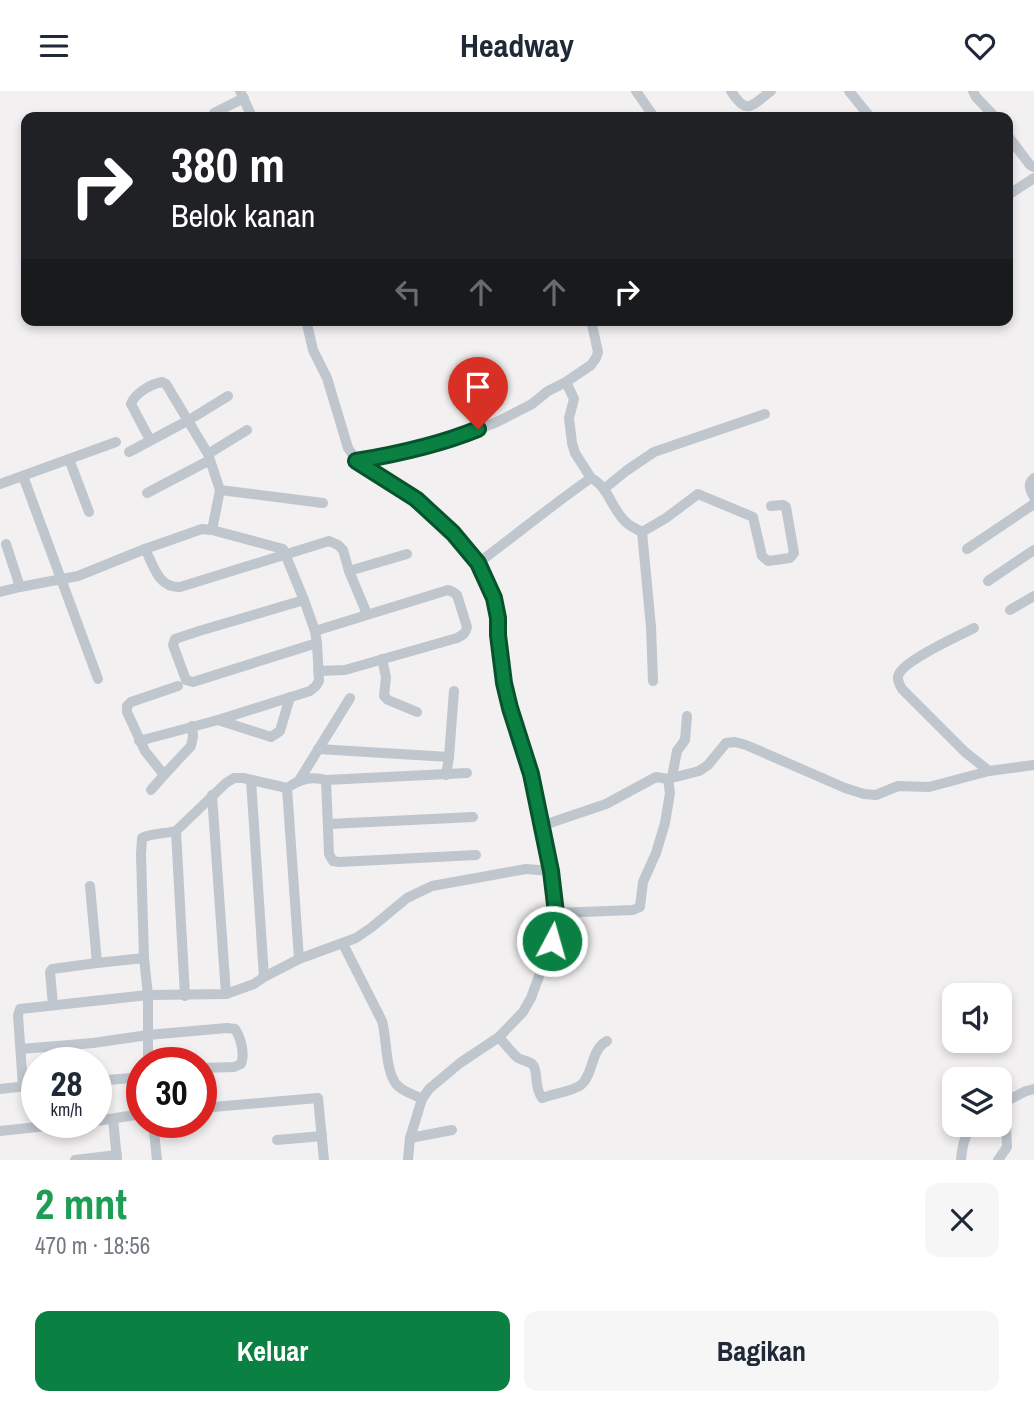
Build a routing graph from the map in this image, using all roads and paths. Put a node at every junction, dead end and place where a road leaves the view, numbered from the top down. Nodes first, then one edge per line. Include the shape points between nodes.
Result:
1 (636, 91) edge
2 (731, 91) edge
3 (771, 91) edge
4 (849, 91) edge
5 (973, 91) edge
6 (242, 95) edge
7 (216, 112) edge
8 (250, 112) edge
9 (651, 112) edge
10 (746, 112) edge
11 (866, 112) edge
12 (990, 112) edge
13 (1013, 142) edge
14 (1034, 167) edge
15 (1034, 178) edge
16 (1013, 192) edge
17 (307, 326) edge
18 (592, 326) edge
19 (566, 382) junction
20 (228, 396) dead end
21 (765, 414) dead end
22 (189, 420) junction
23 (247, 430) dead end
24 (150, 440) junction
25 (116, 442) dead end
26 (129, 452) dead end
27 (209, 457) junction
28 (69, 460) junction
29 (356, 461) junction
30 (23, 476) junction
31 (592, 478) junction
32 (1034, 478) edge
33 (0, 484) edge
34 (604, 489) junction
35 (220, 490) junction
36 (147, 493) dead end
37 (1034, 498) edge
38 (323, 503) dead end
39 (1034, 504) edge
40 (771, 506) dead end
41 (89, 512) dead end
42 (212, 530) junction
43 (642, 532) junction
44 (6, 544) dead end
45 (145, 549) junction
46 (967, 549) dead end
47 (1034, 550) edge
48 (286, 554) junction
49 (407, 554) dead end
50 (478, 563) junction
51 (349, 571) junction
52 (61, 579) junction
53 (989, 581) dead end
54 (20, 587) junction
55 (0, 592) edge
56 (1034, 596) edge
57 (304, 600) junction
58 (1010, 610) dead end
59 (367, 614) junction
60 (974, 628) dead end
61 (315, 631) junction
62 (317, 643) junction
63 (382, 659) junction
64 (318, 671) junction
65 (98, 679) dead end
66 (653, 681) dead end
67 (178, 686) dead end
68 (454, 691) dead end
69 (290, 698) junction
70 (349, 698) dead end
71 (417, 712) dead end
72 (687, 716) dead end
73 (218, 720) junction
74 (192, 726) junction
75 (139, 741) junction
76 (318, 749) junction
77 (449, 757) junction
78 (1034, 765) edge
79 (989, 771) junction
80 (467, 773) dead end
81 (164, 775) junction
82 (446, 775) junction
83 (670, 778) junction
84 (300, 779) junction
85 (251, 780) junction
86 (326, 780) junction
87 (287, 788) junction
88 (151, 790) dead end
89 (212, 796) junction
90 (473, 817) dead end
91 (329, 824) junction
92 (541, 826) junction
93 (176, 831) junction
94 (476, 855) dead end
95 (551, 871) junction
96 (90, 886) dead end
97 (556, 913) junction
98 (343, 944) junction
99 (144, 958) junction
100 (299, 959) junction
101 (97, 963) junction
102 (259, 980) junction
103 (226, 994) junction
104 (148, 995) junction
105 (185, 996) junction
106 (53, 1005) junction
107 (148, 1035) junction
108 (499, 1037) junction
109 (607, 1041) dead end
110 (45, 1047) edge
111 (148, 1047) edge
112 (21, 1049) edge
113 (217, 1068) edge
114 (21, 1087) edge
115 (0, 1089) edge
116 (1034, 1089) edge
117 (422, 1099) junction
118 (1012, 1099) edge
119 (217, 1107) edge
120 (126, 1117) edge
121 (113, 1119) joint
122 (21, 1129) edge
123 (452, 1130) dead end
124 (0, 1131) edge
125 (322, 1136) junction
126 (966, 1137) edge
127 (1006, 1137) edge
128 (155, 1138) edge
129 (410, 1138) junction
130 (277, 1140) dead end
131 (117, 1157) edge
132 (78, 1160) edge
133 (157, 1160) edge
134 (324, 1160) edge
135 (408, 1160) edge
136 (961, 1160) edge
137 (998, 1160) edge

1 - 9 street
2 - 10 street
3 - 10 street
4 - 11 street
5 - 12 street
6 - 7 street
6 - 8 street
13 - 14 street
15 - 16 street
17 - 29 street
18 - 19 street via 596,358
19 - 29 street via 497,422 451,440
19 - 31 street via 574,399 569,418 572,443
20 - 22 street
21 - 34 street via 654,452
22 - 24 street
22 - 24 street via 166,384 156,383 135,396 131,404
22 - 27 street
23 - 27 street
24 - 26 street
25 - 28 street
27 - 35 street
27 - 36 street
28 - 30 street
28 - 41 street
29 - 50 street via 416,499
30 - 33 street
30 - 52 street
31 - 34 street
31 - 50 street
32 - 37 street via 1029,486
34 - 43 street via 625,522
35 - 38 street
35 - 42 street
39 - 46 street
40 - 43 street via 783,505 788,510 794,553 790,558 768,561 762,556 753,517 701,494
42 - 45 street via 202,529
42 - 48 street via 283,549
43 - 66 street
44 - 54 street
45 - 48 street via 161,582 173,588
45 - 52 street
47 - 53 street
48 - 51 street via 329,541 343,550
48 - 57 street
49 - 51 street
50 - 92 street via 494,598 504,683
51 - 59 street
52 - 54 street
52 - 65 street
54 - 55 street
56 - 58 street
57 - 61 street
57 - 62 street via 175,639 173,645 186,680 193,682
59 - 61 street
59 - 63 street via 448,590 457,595 467,627 463,636
60 - 79 street via 906,666 898,678 902,689
61 - 62 street
62 - 64 street
63 - 64 street via 345,670
63 - 71 street via 384,696
64 - 69 street via 314,689
67 - 75 street via 127,706
68 - 77 street
69 - 73 street
69 - 73 street via 280,731 271,737
70 - 76 street
72 - 83 street via 685,740
73 - 74 street
74 - 75 street
74 - 81 street via 191,745
75 - 81 street
76 - 77 street
76 - 84 street
77 - 82 street
78 - 79 street
79 - 83 street via 935,786 898,786 876,795 864,794 735,742 726,743 699,771
80 - 82 street
81 - 88 street
82 - 86 street
83 - 92 street via 656,777 606,804
83 - 97 street via 665,823 643,882 639,907
84 - 86 street
84 - 87 street
85 - 87 street
85 - 89 street via 234,778
85 - 102 street
86 - 91 street
87 - 100 street
89 - 93 street
89 - 103 street
90 - 91 street
91 - 94 street via 330,854 336,862
92 - 95 street
93 - 99 street via 142,838
93 - 105 street
95 - 97 street
95 - 98 street via 526,869 432,886 407,898 365,933
96 - 101 street
97 - 108 street via 552,941 531,998
98 - 100 street
98 - 117 street via 382,1021 393,1079
99 - 101 street
99 - 104 street
100 - 102 street
101 - 106 street via 51,970
102 - 103 street
103 - 105 street
104 - 105 street
104 - 106 street
104 - 107 street
106 - 112 street via 18,1012
107 - 110 street
107 - 111 street
107 - 113 street via 235,1029 241,1064
108 - 109 street via 517,1057 534,1066 542,1098 579,1087 600,1045
108 - 117 street via 460,1063
114 - 115 street
116 - 118 street
117 - 129 street
119 - 125 street via 318,1098
120 - 121 street
121 - 131 street
122 - 124 street
123 - 129 street
125 - 130 street
125 - 134 street
126 - 136 street
127 - 137 street via 1007,1147
128 - 133 street
129 - 135 street
131 - 132 street

